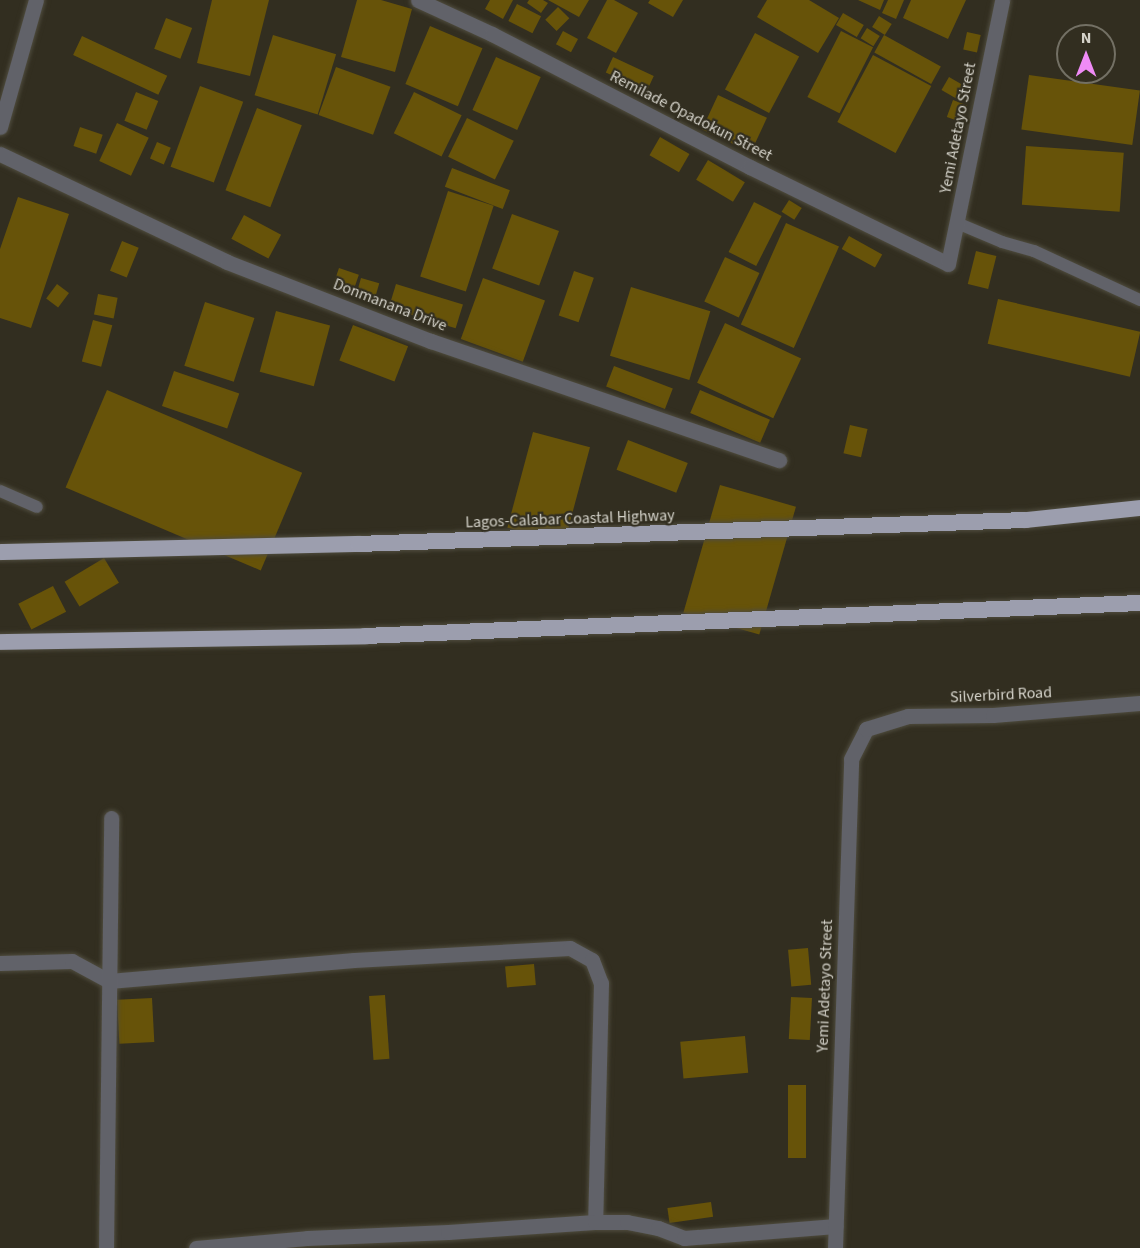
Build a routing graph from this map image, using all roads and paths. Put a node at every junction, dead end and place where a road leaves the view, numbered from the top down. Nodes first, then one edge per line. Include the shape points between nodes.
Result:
1 (36, 0) edge
2 (418, 0) edge
3 (1002, 0) edge
4 (0, 128) edge
5 (0, 154) edge
6 (957, 223) junction
7 (948, 264) joint
8 (1140, 300) edge
9 (779, 460) dead end
10 (0, 491) edge
11 (37, 507) dead end
12 (1140, 508) edge
13 (0, 552) edge
14 (1140, 603) edge
15 (0, 642) edge
16 (1140, 703) edge
17 (866, 729) joint
18 (111, 818) dead end
19 (0, 963) edge
20 (109, 981) junction
21 (595, 1222) junction
22 (836, 1226) junction
23 (448, 1232) junction
24 (307, 1243) edge
25 (684, 1243) edge
26 (106, 1248) edge
27 (196, 1248) edge
28 (447, 1248) edge
29 (835, 1248) edge

1 - 4 street
2 - 7 street, Remilade Opadokun Street
3 - 6 street, Yemi Adetayo Street
5 - 9 street, Donmanana Drive via 238,266 431,341
6 - 7 street, Yemi Adetayo Street
6 - 8 lane via 1034,251
10 - 11 lane
12 - 13 highway, Lagos-Calabar Coastal Highway via 1026,520 358,544
14 - 15 highway via 365,636
16 - 17 street, Silverbird Road via 993,716 908,716
17 - 22 street, Yemi Adetayo Street via 851,759
18 - 20 street
19 - 20 street via 72,961
20 - 21 street via 354,960 570,948 592,960 601,983
20 - 26 street
21 - 23 street
21 - 25 street via 627,1222 658,1228
22 - 25 street
22 - 29 street, Yemi Adetayo Street
23 - 24 street
23 - 28 street
24 - 27 street

